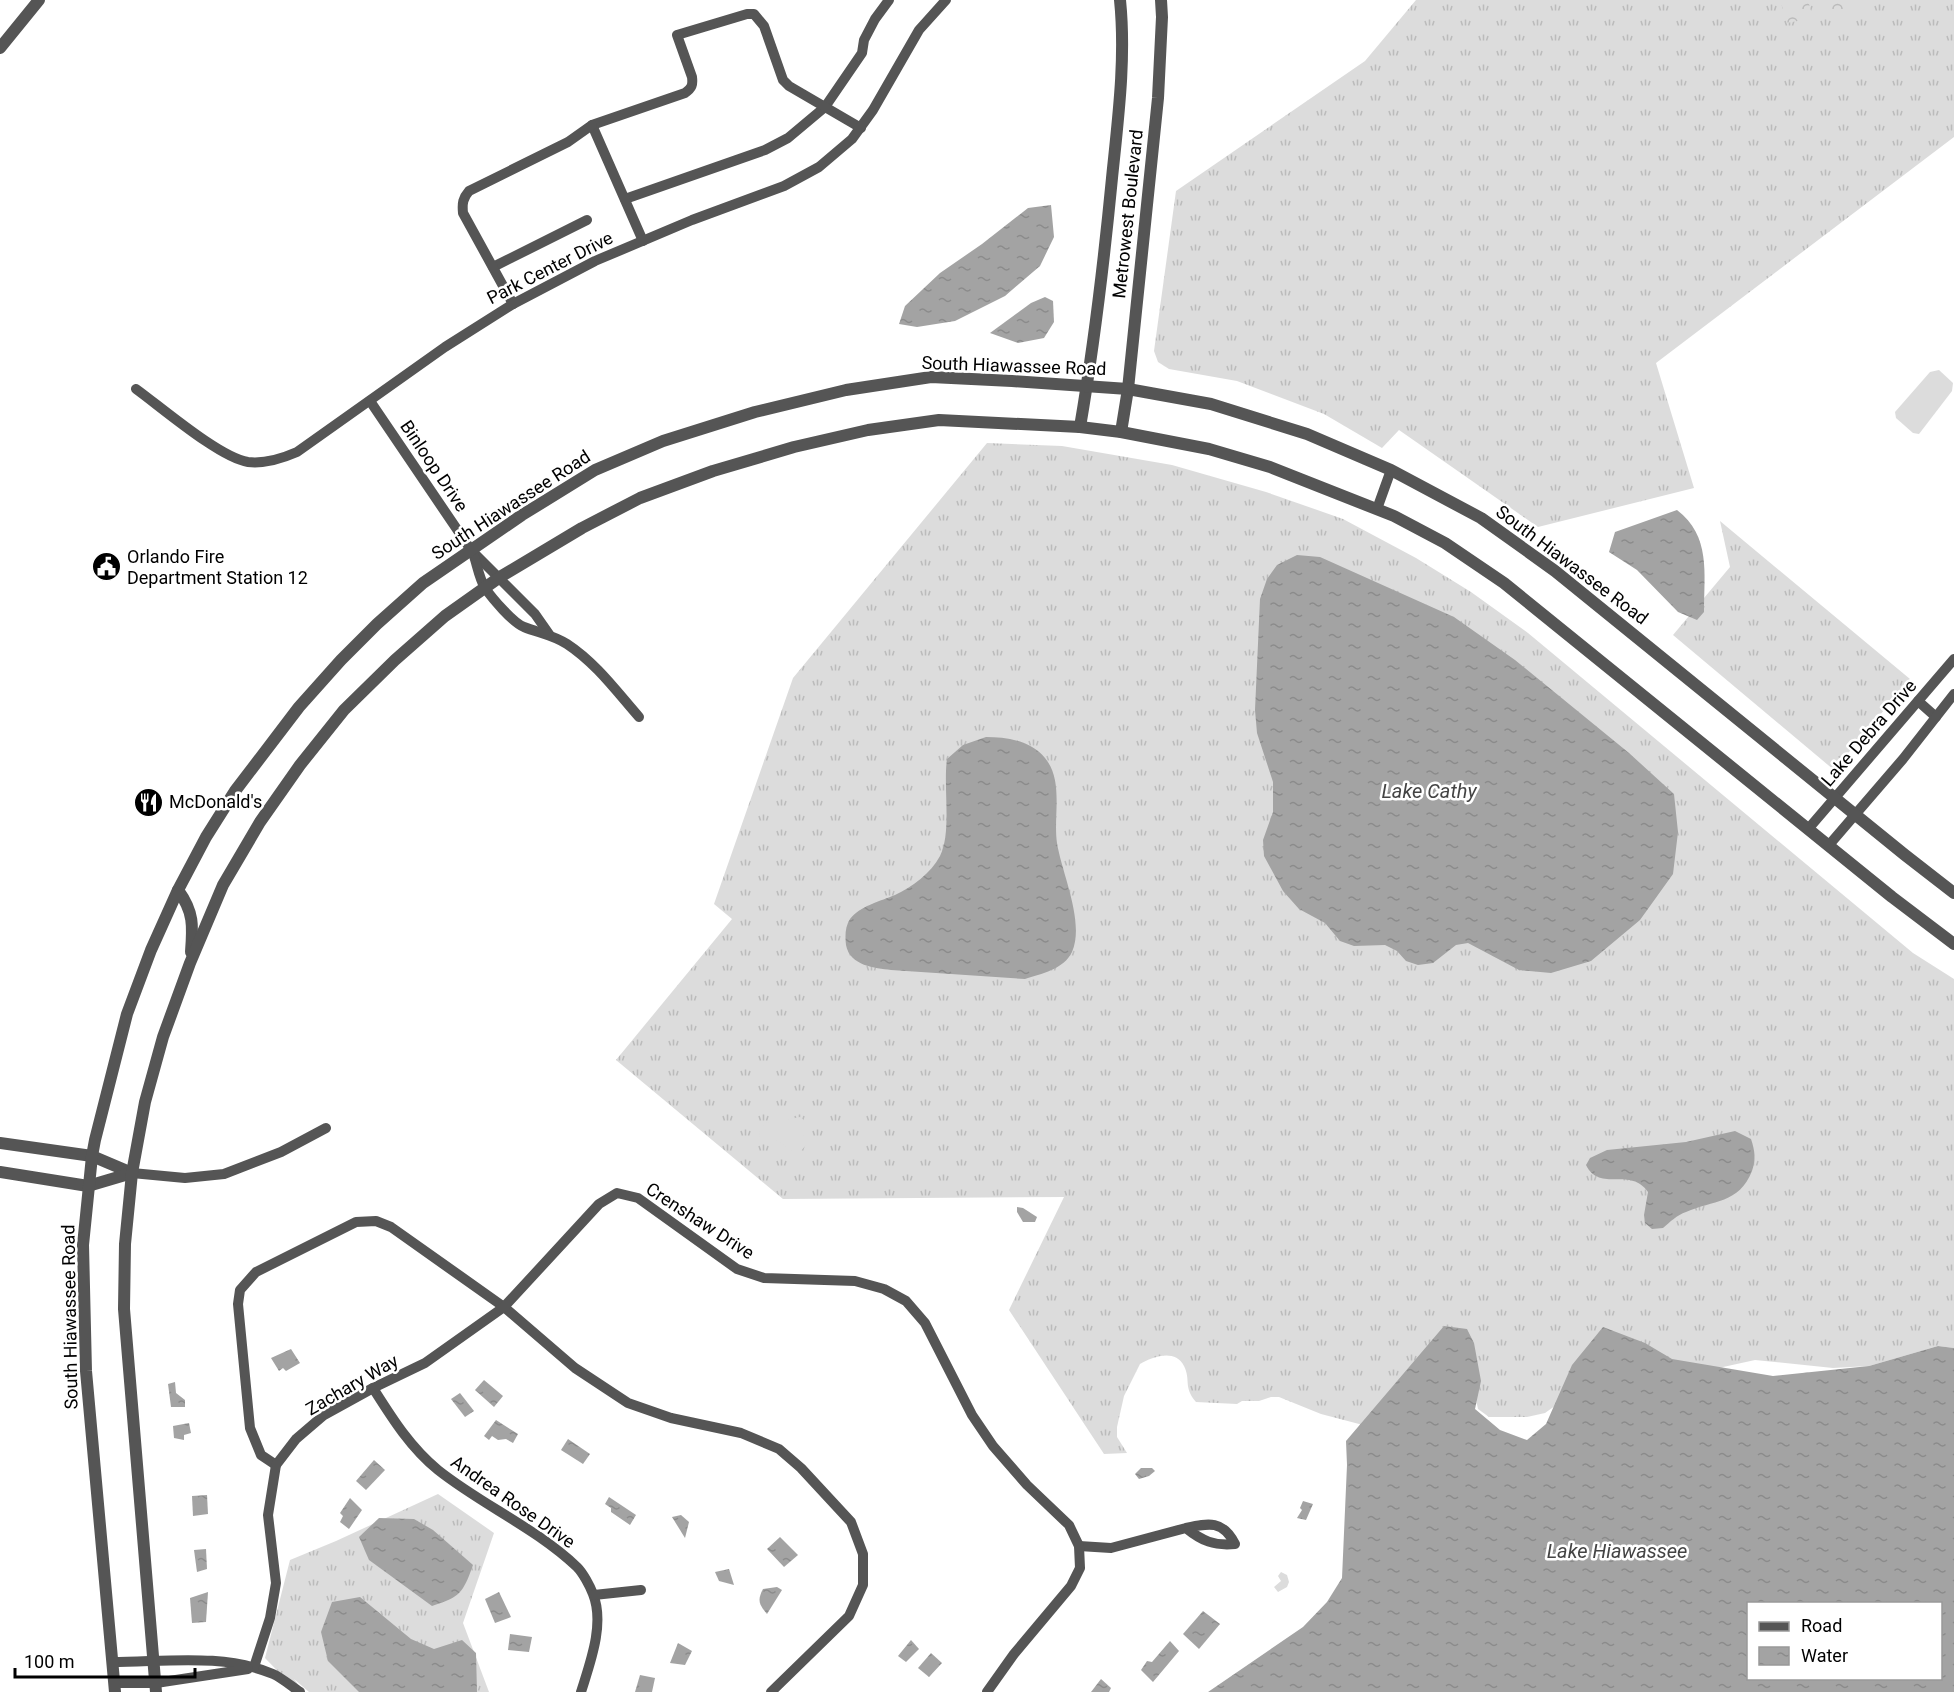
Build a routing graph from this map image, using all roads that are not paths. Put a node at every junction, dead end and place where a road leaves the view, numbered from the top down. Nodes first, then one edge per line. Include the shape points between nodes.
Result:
1 (39, 0) edge
2 (889, 0) edge
3 (946, 0) edge
4 (1120, 0) edge
5 (1161, 0) edge
6 (0, 48) edge
7 (825, 107) junction
8 (592, 125) junction
9 (861, 128) junction
10 (625, 199) junction
11 (587, 220) dead end
12 (643, 240) junction
13 (493, 267) junction
14 (513, 304) junction
15 (1087, 386) junction
16 (136, 389) dead end
17 (1128, 389) junction
18 (370, 401) junction
19 (1080, 427) junction
20 (1121, 432) junction
21 (1391, 470) junction
22 (1377, 509) junction
23 (471, 550) junction
24 (500, 577) junction
25 (485, 587) junction
26 (549, 634) junction
27 (1954, 659) edge
28 (1954, 694) edge
29 (1918, 701) junction
30 (639, 717) dead end
31 (1936, 717) junction
32 (1835, 797) junction
33 (1856, 815) junction
34 (1809, 828) junction
35 (1829, 845) junction
36 (178, 890) junction
37 (1954, 893) edge
38 (1954, 944) edge
39 (190, 963) junction
40 (326, 1128) dead end
41 (0, 1143) edge
42 (92, 1156) junction
43 (0, 1172) edge
44 (132, 1173) junction
45 (88, 1186) junction
46 (504, 1307) junction
47 (373, 1388) junction
48 (276, 1465) junction
49 (1186, 1528) dead end
50 (1079, 1546) junction
51 (641, 1590) dead end
52 (594, 1595) junction
53 (112, 1662) junction
54 (153, 1662) junction
55 (254, 1667) junction
56 (115, 1688) edge
57 (156, 1688) edge
58 (300, 1692) edge
59 (581, 1692) edge
60 (771, 1692) edge
61 (987, 1692) edge

1 - 6 street
2 - 7 street via 864,40 862,53
3 - 9 street, Park Center Drive via 919,30
4 - 15 street, Metrowest Boulevard via 1121,87
5 - 17 street, Metrowest Boulevard via 1158,98
7 - 8 street via 783,80 764,26 754,15 747,14 678,35 692,77 691,89
7 - 9 street
7 - 10 street via 788,138 765,150
8 - 10 street
8 - 13 street via 568,142 469,190 464,196 464,213
9 - 12 street, Park Center Drive via 819,167 784,186
10 - 12 street
11 - 13 street
12 - 14 street, Park Center Drive
13 - 14 street
14 - 18 street, Park Center Drive
15 - 17 street, South Hiawassee Road
15 - 19 street, Metrowest Boulevard
15 - 23 street, South Hiawassee Road via 931,377 846,390 755,412 663,441 595,470
16 - 18 street, Park Center Drive via 225,454 247,462 273,462 297,452
17 - 20 street, Metrowest Boulevard
17 - 21 street, South Hiawassee Road via 1211,404 1307,434
18 - 23 street, Binloop Drive
19 - 20 street
19 - 24 street via 939,420 868,430 794,447 640,498
20 - 22 street via 1209,449 1270,467
21 - 22 street
21 - 32 street, South Hiawassee Road via 1481,518 1556,571
22 - 34 street via 1445,543 1504,583
23 - 24 street
23 - 25 street
23 - 36 street, South Hiawassee Road via 423,583 377,624 299,707 235,791
24 - 25 street
24 - 26 street
25 - 26 street via 522,627
25 - 39 street via 395,660 345,710 300,765 223,885
26 - 30 street via 586,658
27 - 29 street, Lake Debra Drive
28 - 31 street
29 - 31 street
29 - 32 street, Lake Debra Drive
31 - 33 street
32 - 33 street, South Hiawassee Road
32 - 34 street, Lake Debra Drive
33 - 35 street
33 - 37 street, South Hiawassee Road
34 - 35 street
35 - 38 street
36 - 39 street via 188,904 193,924
36 - 42 street, South Hiawassee Road via 127,1014
39 - 44 street via 163,1037
40 - 44 street via 281,1152 224,1174 185,1178
41 - 42 street
42 - 44 street
42 - 45 street, South Hiawassee Road
43 - 45 street
44 - 45 street
44 - 54 street via 124,1309
45 - 53 street, South Hiawassee Road via 83,1245 86,1371
46 - 47 street, Zachary Way via 425,1363
46 - 48 street via 391,1227 376,1221 356,1222 256,1272 240,1290 238,1304 246,1399 250,1428 261,1455
46 - 50 street, Crenshaw Drive via 599,1204 617,1193 638,1198 737,1269 764,1278 855,1281 884,1288 906,1300 925,1323 972,1415 993,1446 1068,1526
46 - 60 street via 574,1368 628,1403 671,1418 741,1434 779,1449 851,1522 863,1554 863,1585 849,1616
47 - 48 street, Zachary Way via 324,1415 296,1439
47 - 52 street, Andrea Rose Drive via 411,1445 438,1470 579,1568
48 - 55 street, Zachary Way via 267,1515 276,1583 270,1618
49 - 50 street via 1111,1548
50 - 61 street via 1080,1568 1071,1586
51 - 52 street
52 - 59 street, Andrea Rose Drive via 598,1622
53 - 54 street
53 - 56 street, South Hiawassee Road
54 - 55 street via 222,1662
54 - 57 street
55 - 57 street
55 - 58 street via 276,1675
56 - 57 street

